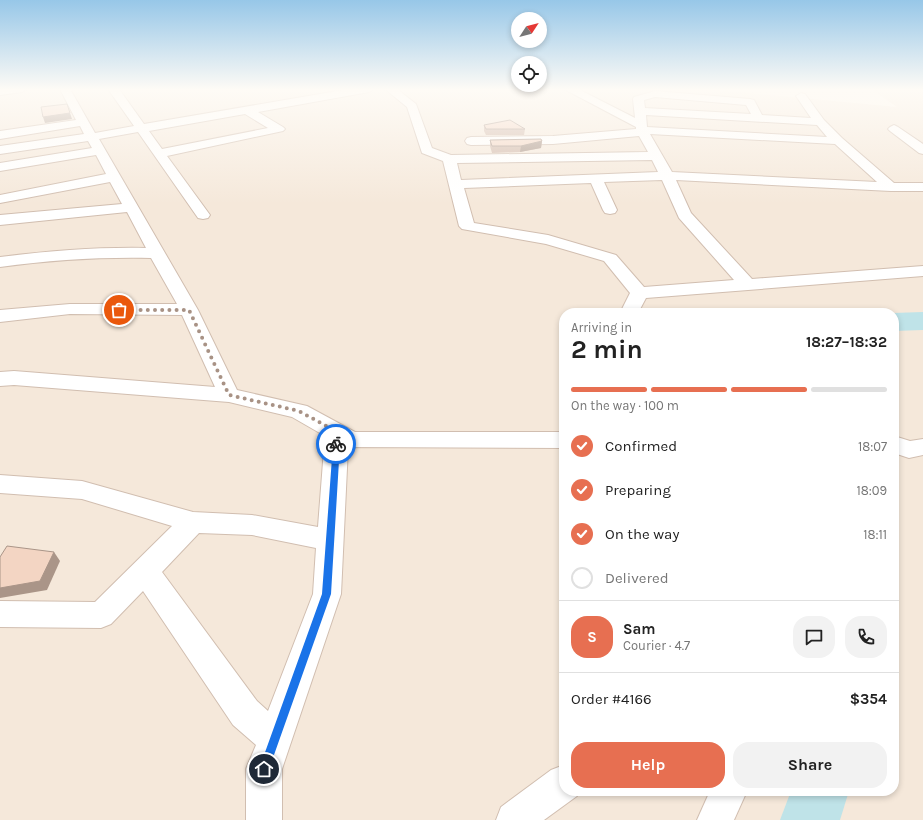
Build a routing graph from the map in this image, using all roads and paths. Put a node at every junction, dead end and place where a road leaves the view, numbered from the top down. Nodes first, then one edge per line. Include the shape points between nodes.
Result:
1 (49, 127) edge
2 (86, 127) edge
3 (144, 127) edge
4 (276, 127) edge
5 (419, 127) edge
6 (640, 127) edge
7 (825, 127) edge
8 (140, 128) junction
9 (643, 129) junction
10 (894, 129) dead end
11 (0, 135) edge
12 (91, 137) junction
13 (470, 140) dead end
14 (838, 141) junction
15 (0, 150) edge
16 (923, 150) edge
17 (99, 151) junction
18 (158, 154) junction
19 (656, 156) junction
20 (450, 159) junction
21 (0, 167) edge
22 (667, 176) junction
23 (114, 177) junction
24 (596, 179) junction
25 (456, 184) junction
26 (891, 187) junction
27 (923, 187) edge
28 (0, 199) edge
29 (131, 208) junction
30 (610, 210) dead end
31 (203, 215) dead end
32 (0, 220) edge
33 (157, 253) junction
34 (0, 262) edge
35 (923, 270) edge
36 (746, 283) junction
37 (639, 293) junction
38 (632, 308) edge
39 (189, 310) junction
40 (0, 316) edge
41 (0, 380) edge
42 (229, 395) junction
43 (337, 432) junction
44 (559, 440) edge
45 (899, 446) edge
46 (923, 447) edge
47 (0, 484) edge
48 (193, 522) junction
49 (330, 540) junction
50 (145, 570) junction
51 (0, 614) edge
52 (274, 739) junction
53 (559, 787) edge
54 (727, 796) edge
55 (264, 820) edge
56 (514, 820) edge
57 (715, 820) edge

1 - 11 street
2 - 12 street
3 - 8 street
4 - 18 street via 279,129
5 - 20 street via 426,150
6 - 9 street
7 - 14 street
8 - 12 street
8 - 18 street
9 - 13 street via 553,140
9 - 14 street
9 - 19 street
10 - 16 street
12 - 15 street
12 - 17 street
14 - 26 street
17 - 21 street
17 - 23 street
18 - 31 street
19 - 20 street
19 - 22 street
20 - 25 street
22 - 24 street
22 - 26 street
22 - 36 street via 684,215
23 - 28 street
23 - 29 street
24 - 25 street
24 - 30 street
25 - 37 street via 467,226 548,240 610,258
26 - 27 street
29 - 32 street
29 - 33 street
33 - 34 street via 105,252
33 - 39 street
35 - 36 street
36 - 37 street
37 - 38 street
39 - 40 street via 70,309
39 - 42 street
41 - 42 street via 14,378
42 - 43 street via 299,411
43 - 44 street via 351,440
43 - 49 street
45 - 46 street via 909,450
47 - 48 street via 82,490
48 - 49 street via 252,525
48 - 50 street
49 - 52 street via 327,594
50 - 51 street via 101,615
50 - 52 street via 245,713
52 - 55 street via 264,769
53 - 56 street
54 - 57 street

